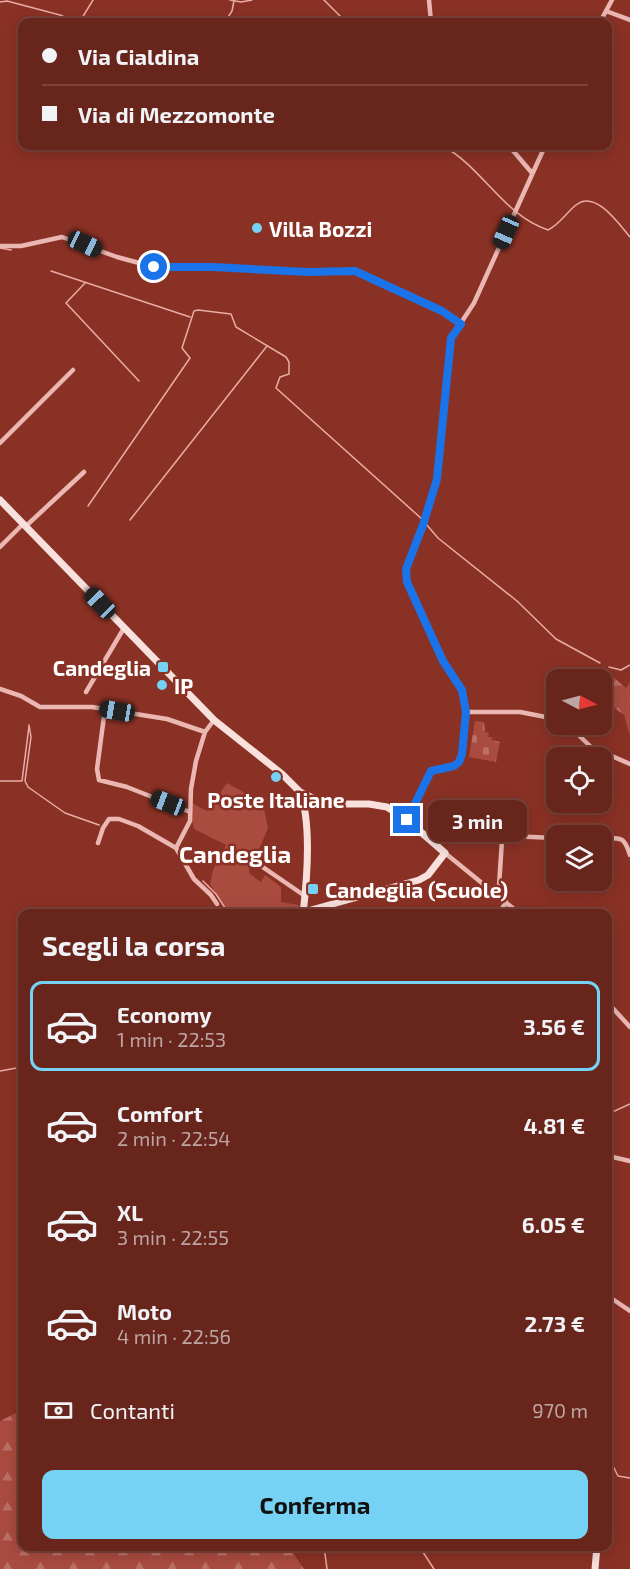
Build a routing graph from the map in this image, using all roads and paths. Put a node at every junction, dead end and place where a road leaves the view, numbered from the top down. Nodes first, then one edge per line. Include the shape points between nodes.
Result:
1 (429, 0) edge
2 (612, 0) edge
3 (606, 11) junction
4 (431, 18) edge
5 (602, 18) edge
6 (630, 20) edge
7 (512, 150) edge
8 (543, 150) edge
9 (532, 173) junction
10 (0, 246) edge
11 (461, 324) junction
12 (73, 370) dead end
13 (0, 443) edge
14 (84, 472) dead end
15 (0, 500) edge
16 (24, 525) junction
17 (0, 547) edge
18 (124, 628) junction
19 (0, 689) edge
20 (86, 692) dead end
21 (105, 709) junction
22 (466, 712) junction
23 (546, 717) edge
24 (214, 720) junction
25 (205, 732) junction
26 (578, 735) edge
27 (630, 764) edge
28 (300, 792) junction
29 (190, 812) junction
30 (407, 820) junction
31 (546, 837) edge
32 (612, 838) edge
33 (98, 843) dead end
34 (176, 848) junction
35 (445, 853) junction
36 (630, 855) edge
37 (254, 861) dead end
38 (305, 900) junction
39 (506, 903) junction
40 (217, 904) dead end
41 (306, 909) edge
42 (318, 909) edge
43 (502, 909) edge
44 (514, 909) edge
45 (612, 1007) edge
46 (630, 1027) edge
47 (612, 1157) edge
48 (630, 1161) edge
49 (612, 1299) edge
50 (630, 1311) edge
51 (597, 1551) edge
52 (595, 1569) edge

1 - 4 street
2 - 3 street
3 - 5 street
3 - 6 street
7 - 9 street
8 - 9 street
9 - 11 street
10 - 11 street via 21,246 62,237 154,267 355,271 442,311
11 - 22 street via 451,338 437,479 406,576 443,661 462,690
12 - 13 street
14 - 16 street
15 - 16 main road
16 - 17 street
16 - 18 main road
18 - 20 street
18 - 24 main road
19 - 21 street via 42,708
21 - 25 street via 167,719
21 - 29 street via 96,772 99,780
22 - 23 street via 520,712
22 - 30 street via 460,760 454,766 431,771
24 - 25 street
24 - 28 main road
25 - 29 street via 192,776
26 - 27 street via 591,747
28 - 30 main road via 330,804 384,806
28 - 38 main road via 305,818
29 - 34 street via 188,827
30 - 35 main road
31 - 39 street via 506,836 502,840 499,886
32 - 36 street via 626,842
33 - 34 street via 107,821 115,819 138,826
34 - 40 street via 194,879
35 - 39 street
35 - 42 main road via 419,880
37 - 38 street
38 - 41 main road
39 - 43 street
39 - 44 street
45 - 46 street
47 - 48 street
49 - 50 street
51 - 52 main road

